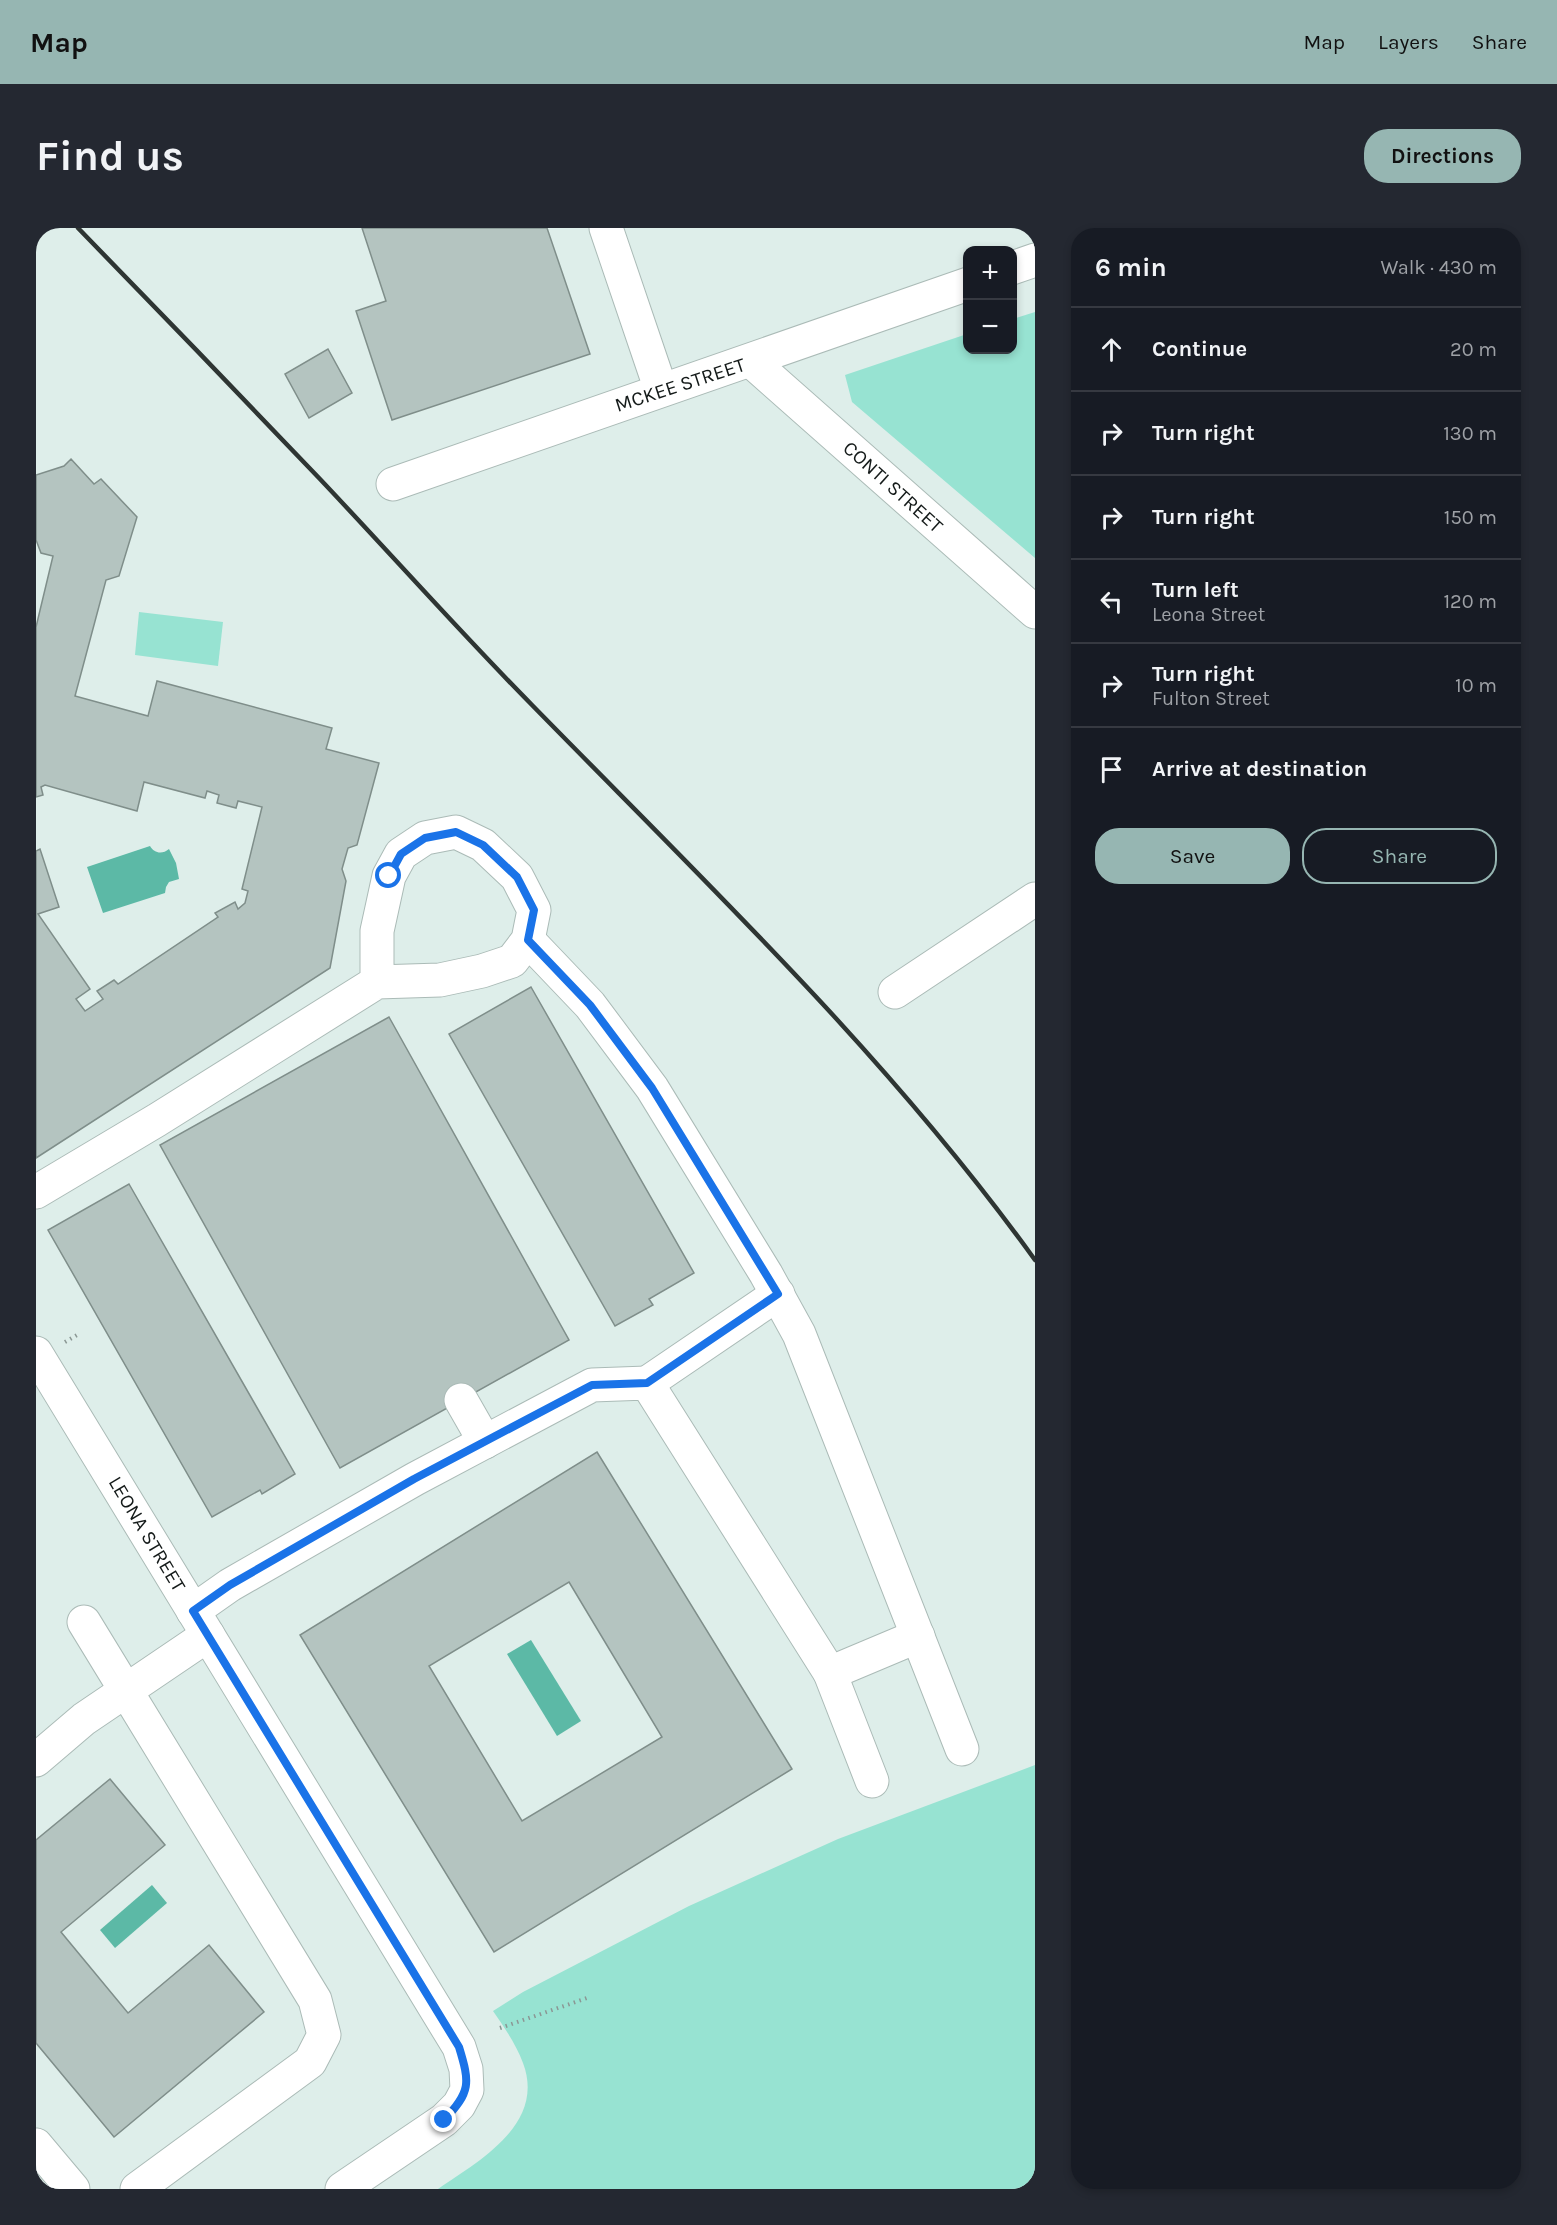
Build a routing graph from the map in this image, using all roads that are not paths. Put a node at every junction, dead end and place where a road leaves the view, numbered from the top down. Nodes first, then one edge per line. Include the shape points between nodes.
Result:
1 (606, 228) edge
2 (1035, 260) edge
3 (1017, 266) edge
4 (963, 286) edge
5 (751, 361) junction
6 (661, 390) junction
7 (393, 484) dead end
8 (1035, 612) edge
9 (1035, 899) edge
10 (528, 940) junction
11 (377, 982) junction
12 (895, 993) dead end
13 (36, 1192) edge
14 (778, 1294) junction
15 (36, 1353) edge
16 (647, 1383) junction
17 (461, 1400) dead end
18 (485, 1442) junction
19 (84, 1622) dead end
20 (201, 1623) junction
21 (918, 1636) junction
22 (830, 1673) junction
23 (125, 1689) junction
24 (962, 1749) dead end
25 (36, 1760) edge
26 (872, 1781) dead end
27 (36, 2145) edge
28 (73, 2189) edge
29 (137, 2189) edge
30 (342, 2189) edge

1 - 6 street
2 - 3 street
4 - 5 street, MCKEE STREET
5 - 6 street, MCKEE STREET
5 - 8 street, CONTI STREET
6 - 7 street, MCKEE STREET
9 - 12 street
10 - 11 street via 512,961 482,971 440,980
10 - 11 street via 534,910 517,877 483,845 456,832 425,838 401,854 389,876 377,932
10 - 14 street via 590,1005 652,1088
11 - 13 street
14 - 16 street
14 - 21 street via 799,1334
15 - 20 street, LEONA STREET
16 - 18 street via 592,1385
16 - 22 street
17 - 18 street
18 - 20 street via 230,1585
19 - 23 street
20 - 23 street
20 - 30 street, LEONA STREET via 459,2047 466,2069 467,2090 444,2120
21 - 22 street
21 - 24 street
22 - 26 street
23 - 25 street
23 - 29 street via 315,2000 324,2035 309,2062
27 - 28 street

